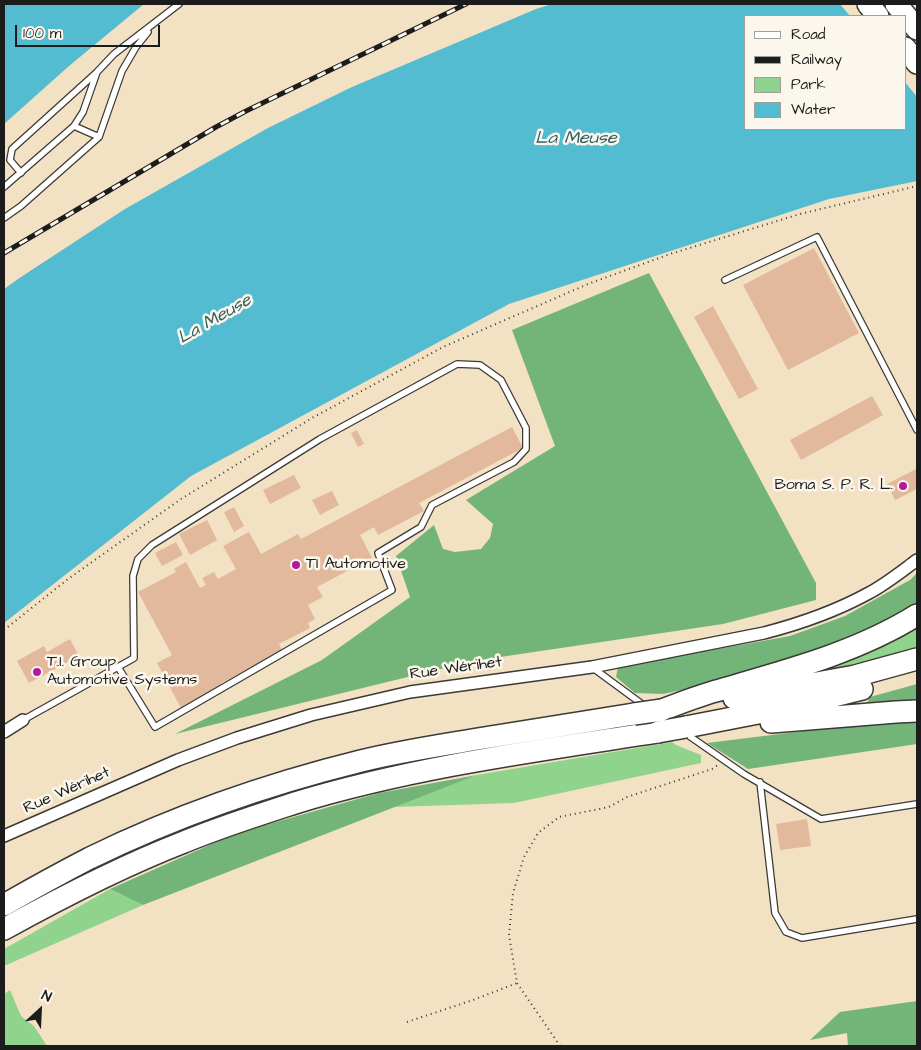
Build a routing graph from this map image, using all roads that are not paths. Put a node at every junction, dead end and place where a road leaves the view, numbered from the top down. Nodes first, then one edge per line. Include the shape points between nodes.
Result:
1 (179, 4) edge
2 (868, 4) edge
3 (896, 4) edge
4 (877, 15) edge
5 (905, 15) edge
6 (906, 16) edge
7 (154, 24) junction
8 (917, 29) edge
9 (906, 49) edge
10 (917, 63) edge
11 (97, 72) junction
12 (74, 126) junction
13 (99, 136) junction
14 (21, 173) junction
15 (4, 186) edge
16 (4, 218) edge
17 (725, 280) dead end
18 (917, 430) edge
19 (917, 560) edge
20 (917, 615) edge
21 (917, 659) edge
22 (118, 667) junction
23 (592, 667) junction
24 (917, 674) edge
25 (917, 706) edge
26 (917, 711) edge
27 (896, 712) junction
28 (24, 720) joint
29 (671, 722) junction
30 (4, 732) edge
31 (760, 782) junction
32 (917, 804) edge
33 (4, 836) edge
34 (39, 885) junction
35 (4, 895) edge
36 (4, 905) edge
37 (27, 916) junction
38 (917, 919) edge
39 (4, 929) edge
40 (4, 939) edge

1 - 7 lane
2 - 4 highway
3 - 5 highway
6 - 8 highway
7 - 11 lane via 114,54
7 - 13 lane via 122,71
9 - 10 highway
11 - 12 lane via 83,112
11 - 14 lane via 12,149 10,160
12 - 13 lane
12 - 14 lane
13 - 16 lane
14 - 15 lane
17 - 18 lane via 817,237
19 - 23 street, Rue Wérihet via 870,593 786,628
20 - 29 highway via 847,649 715,691
21 - 29 highway
22 - 22 lane via 134,658 132,576 138,559 152,545 320,439 456,364 480,365 501,380 526,428 526,449 514,462 432,505 421,527 378,553 392,590 155,727
22 - 28 lane
23 - 29 lane
23 - 33 street, Rue Wérihet via 410,692 311,715 178,760
24 - 29 highway via 789,707
25 - 27 highway
26 - 27 highway
27 - 29 highway via 750,724
28 - 30 street
29 - 31 lane
29 - 34 highway, bridge via 634,714 416,750 319,772 172,822 98,854
29 - 37 highway via 366,784 296,803 183,842
31 - 32 lane via 821,819
31 - 38 lane via 775,913 786,932 802,938
34 - 35 highway
34 - 36 highway
37 - 39 highway
37 - 40 highway

